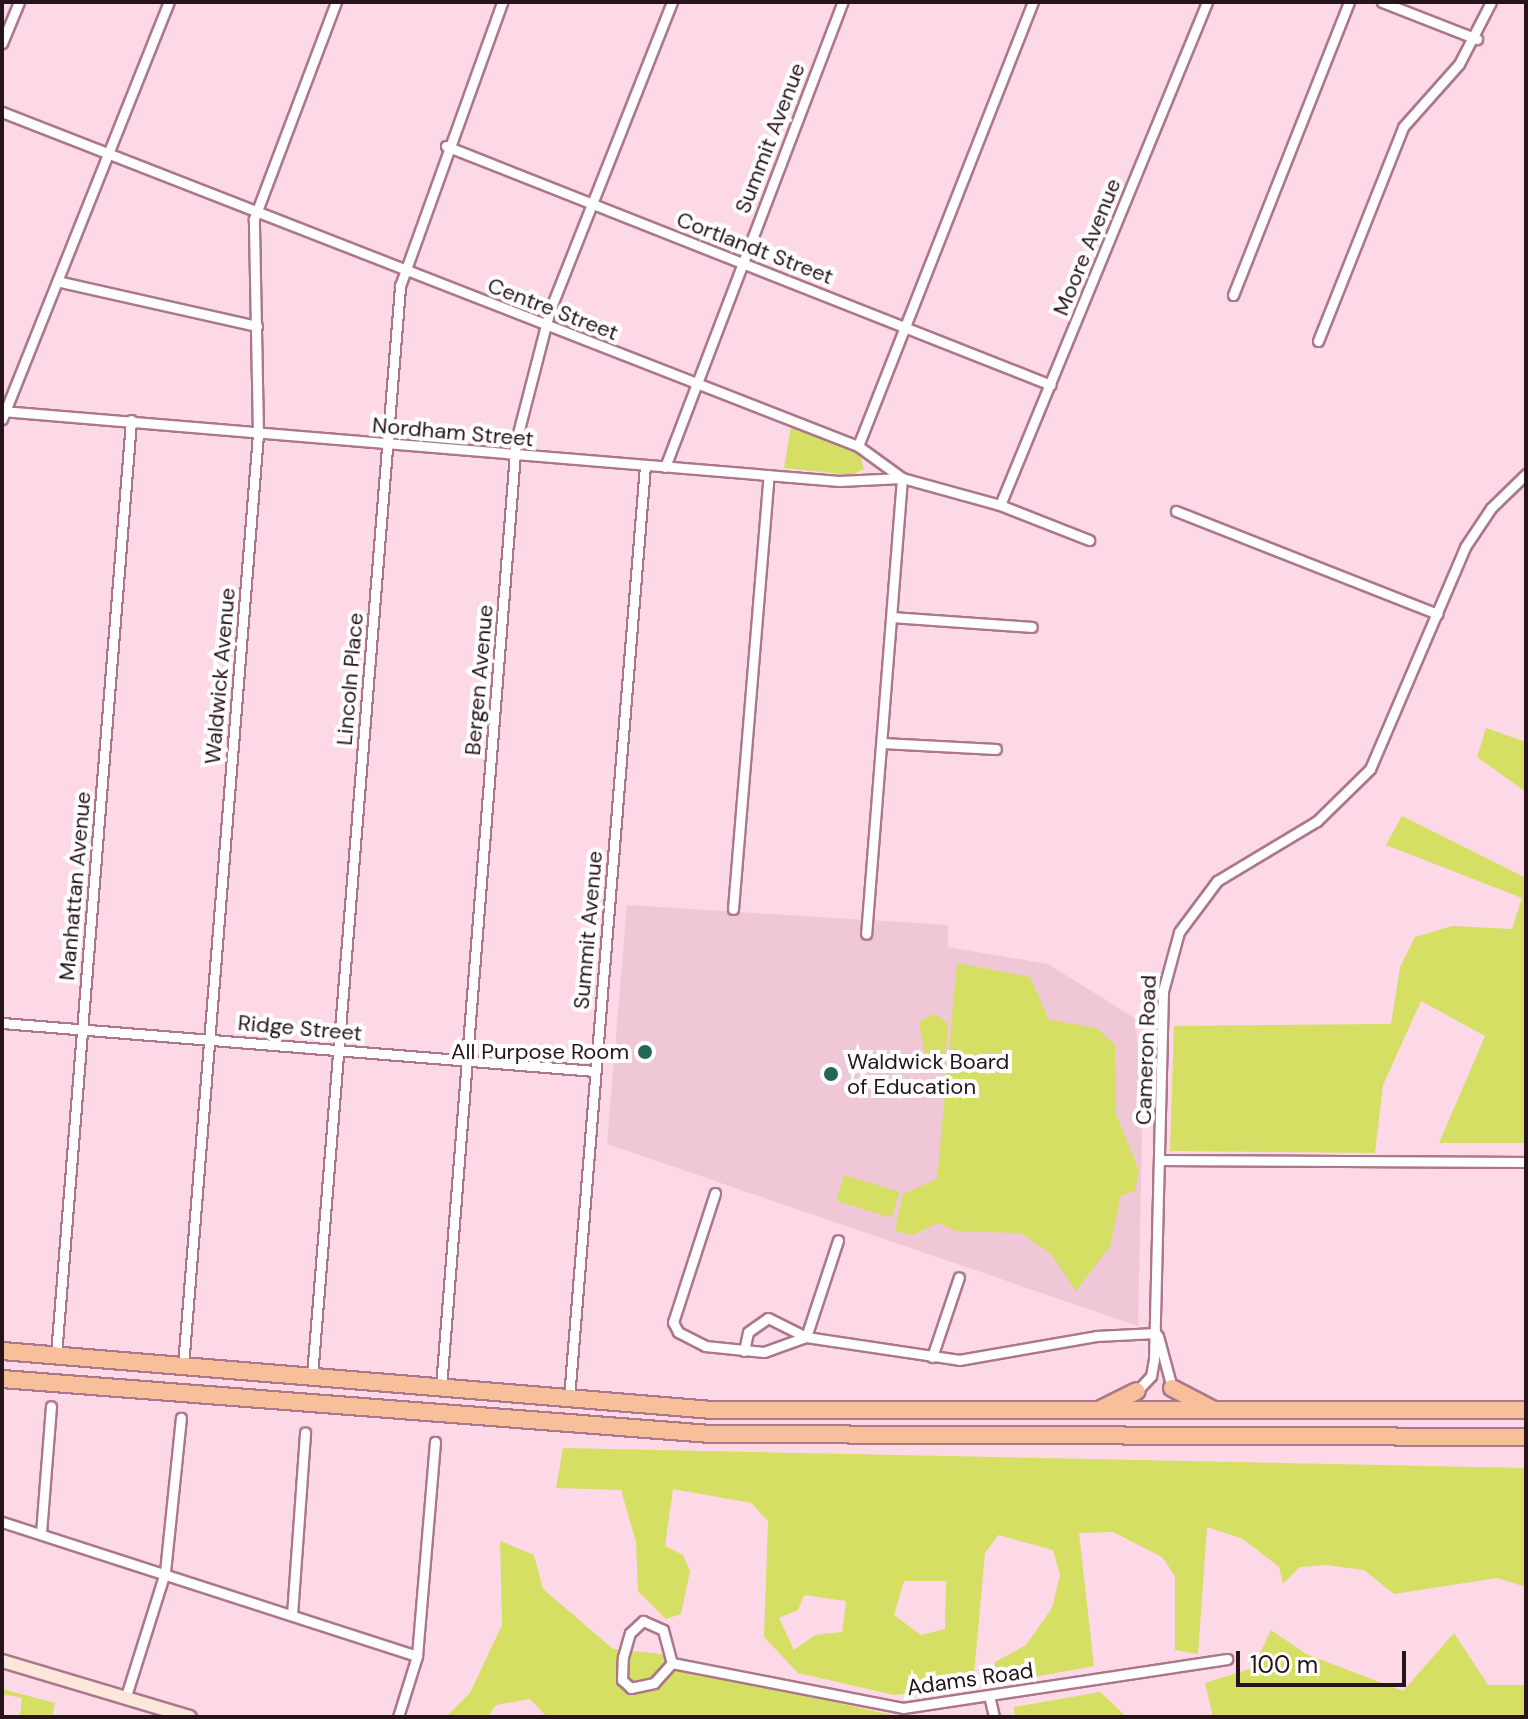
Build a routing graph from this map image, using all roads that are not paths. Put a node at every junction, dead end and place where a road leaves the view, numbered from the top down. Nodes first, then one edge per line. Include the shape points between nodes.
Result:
1 (19, 2) edge
2 (169, 2) edge
3 (336, 2) edge
4 (502, 2) edge
5 (672, 2) edge
6 (843, 2) edge
7 (1033, 2) edge
8 (1207, 2) edge
9 (1349, 2) edge
10 (1382, 2) edge
11 (1491, 2) edge
12 (1477, 39) junction
13 (2, 43) edge
14 (2, 112) edge
15 (446, 146) junction
16 (110, 154) junction
17 (591, 203) junction
18 (256, 211) junction
19 (740, 263) junction
20 (402, 273) junction
21 (61, 282) junction
22 (1233, 295) dead end
23 (546, 323) junction
24 (905, 325) junction
25 (257, 326) junction
26 (1318, 341) dead end
27 (693, 383) junction
28 (1051, 385) junction
29 (4, 414) edge
30 (131, 420) junction
31 (258, 434) junction
32 (388, 445) junction
33 (858, 446) junction
34 (515, 454) junction
35 (645, 465) junction
36 (665, 467) junction
37 (1526, 474) edge
38 (769, 475) junction
39 (902, 478) junction
40 (1000, 505) junction
41 (1176, 511) dead end
42 (1089, 540) dead end
43 (1437, 614) junction
44 (892, 617) junction
45 (1032, 627) dead end
46 (882, 743) junction
47 (996, 749) dead end
48 (733, 909) dead end
49 (866, 934) dead end
50 (2, 1023) edge
51 (82, 1029) junction
52 (208, 1039) junction
53 (338, 1050) junction
54 (466, 1060) junction
55 (595, 1071) junction
56 (1160, 1160) junction
57 (1526, 1162) edge
58 (715, 1193) dead end
59 (838, 1240) dead end
60 (959, 1277) dead end
61 (1156, 1333) junction
62 (806, 1337) junction
63 (2, 1351) edge
64 (744, 1351) junction
65 (56, 1355) junction
66 (932, 1357) junction
67 (183, 1366) junction
68 (312, 1376) junction
69 (2, 1379) edge
70 (441, 1387) junction
71 (1172, 1388) joint
72 (1137, 1391) joint
73 (569, 1398) junction
74 (51, 1406) dead end
75 (1526, 1410) edge
76 (1215, 1411) junction
77 (1095, 1412) junction
78 (181, 1418) dead end
79 (305, 1432) dead end
80 (1526, 1437) edge
81 (435, 1442) dead end
82 (2, 1522) edge
83 (41, 1533) junction
84 (165, 1572) junction
85 (292, 1615) junction
86 (417, 1656) junction
87 (1227, 1659) dead end
88 (2, 1661) edge
89 (672, 1663) junction
90 (989, 1695) junction
91 (126, 1696) junction
92 (190, 1717) edge
93 (398, 1717) edge
94 (994, 1717) edge

1 - 13 street
2 - 16 street
3 - 18 street, Waldwick Avenue
4 - 15 street, Lincoln Place
5 - 17 street, Bergen Avenue
6 - 19 street, Summit Avenue
7 - 24 street
8 - 28 street, Moore Avenue
9 - 22 street
10 - 12 street
11 - 12 street
12 - 26 street via 1403,127
14 - 16 street, Centre Street
15 - 17 street, Cortlandt Street
15 - 20 street, Lincoln Place
16 - 18 street, Centre Street
16 - 21 street
17 - 19 street, Cortlandt Street
17 - 23 street, Bergen Avenue
18 - 20 street, Centre Street
18 - 25 street, Waldwick Avenue
19 - 24 street, Cortlandt Street
19 - 27 street, Summit Avenue
20 - 23 street, Centre Street
20 - 32 street, Lincoln Place
21 - 25 street
21 - 29 street
23 - 27 street, Centre Street
23 - 34 street, Bergen Avenue
24 - 28 street, Cortlandt Street
24 - 33 street
25 - 31 street, Waldwick Avenue
27 - 33 street, Centre Street
27 - 36 street, Summit Avenue
28 - 40 street, Moore Avenue
29 - 30 street, Nordham Street
30 - 31 street, Nordham Street
30 - 51 street, Manhattan Avenue
31 - 32 street, Nordham Street
31 - 52 street, Waldwick Avenue
32 - 34 street, Nordham Street
32 - 53 street, Lincoln Place
33 - 39 street, Centre Street
34 - 35 street, Nordham Street
34 - 54 street, Bergen Avenue
35 - 36 street, Nordham Street
35 - 55 street, Summit Avenue
36 - 38 street, Nordham Street
37 - 43 street, Cameron Road via 1478,525
38 - 39 street, Nordham Street
38 - 48 street
39 - 40 street, Centre Street
39 - 44 street
40 - 42 street, Centre Street
41 - 43 street
43 - 56 street, Cameron Road via 1383,748 1356,787 1317,821 1217,881 1179,932 1163,991
44 - 45 street
44 - 46 street
46 - 47 street
46 - 49 street
50 - 51 street, Ridge Street
51 - 52 street, Ridge Street
51 - 65 street, Manhattan Avenue
52 - 53 street, Ridge Street
52 - 67 street, Waldwick Avenue
53 - 54 street, Ridge Street
53 - 68 street, Lincoln Place
54 - 55 street, Ridge Street
54 - 70 street, Bergen Avenue
55 - 73 street, Summit Avenue
56 - 57 street
56 - 61 street, Cameron Road
58 - 64 street via 678,1303 678,1332 705,1346
59 - 62 street
60 - 66 street
61 - 66 street via 1096,1336 978,1359
61 - 71 street, Cameron Road
61 - 72 street, Cameron Road via 1151,1376
62 - 64 street
62 - 64 street via 761,1319 748,1332
62 - 66 street
63 - 65 highway
65 - 67 highway
67 - 68 highway
68 - 70 highway
69 - 80 highway via 711,1434
70 - 73 highway
71 - 76 highway
72 - 77 highway
73 - 77 highway via 712,1410
74 - 83 street
75 - 76 highway
76 - 77 highway
78 - 84 street
79 - 85 street
81 - 86 street
82 - 83 street
83 - 84 street
84 - 85 street
84 - 91 street
85 - 86 street
86 - 93 street
87 - 90 street, Adams Road
88 - 91 main road
89 - 89 street via 663,1630 643,1621 635,1625 622,1680 644,1688
89 - 90 street, Adams Road via 887,1707
90 - 94 street
91 - 92 main road

